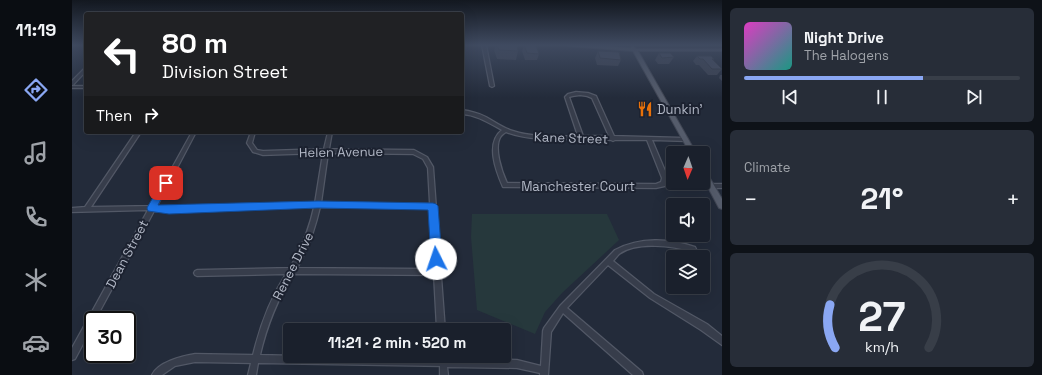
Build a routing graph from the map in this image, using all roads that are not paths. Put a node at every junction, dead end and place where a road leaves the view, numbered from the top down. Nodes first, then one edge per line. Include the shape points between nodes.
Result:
1 (487, 62) edge
2 (641, 62) edge
3 (84, 71) edge
4 (72, 84) edge
5 (492, 86) dead end
6 (72, 87) edge
7 (84, 87) edge
8 (464, 112) edge
9 (505, 130) junction
10 (138, 134) edge
11 (193, 134) edge
12 (252, 134) edge
13 (329, 134) edge
14 (582, 139) junction
15 (613, 139) junction
16 (685, 139) junction
17 (650, 140) junction
18 (689, 146) edge
19 (325, 151) junction
20 (711, 186) joint
21 (722, 186) edge
22 (318, 204) junction
23 (433, 206) junction
24 (722, 206) edge
25 (151, 208) junction
26 (72, 210) edge
27 (86, 210) junction
28 (693, 249) dead end
29 (609, 262) junction
30 (292, 271) junction
31 (437, 272) junction
32 (197, 273) dead end
33 (562, 308) junction
34 (441, 323) edge
35 (722, 340) edge
36 (72, 356) edge
37 (255, 359) junction
38 (283, 359) edge
39 (443, 363) edge
40 (498, 363) edge
41 (543, 373) edge
42 (156, 375) edge
43 (252, 375) edge
44 (444, 375) edge
45 (639, 375) edge

1 - 5 street
2 - 16 main road
3 - 4 street
6 - 7 street
8 - 9 street, Kane Street via 488,119
9 - 14 street, Kane Street via 535,137
9 - 17 street, Manchester Court via 498,137 495,146 500,176 505,185 663,184 665,178
10 - 27 street
11 - 25 street, Dean Street
12 - 19 street, Helen Avenue via 249,143 255,151 263,153
13 - 19 street, Renee Drive
14 - 15 street, Kane Street
14 - 15 street via 567,99 571,94 588,94 594,97
15 - 17 street, Kane Street
16 - 17 street, Kane Street
16 - 18 main road
19 - 22 street, Renee Drive
19 - 23 street, Helen Avenue via 414,152 425,158 431,168
20 - 21 street
20 - 24 main road
22 - 23 street
22 - 25 street via 169,210
22 - 30 street, Renee Drive via 310,235
23 - 31 street
25 - 27 street
25 - 36 street, Dean Street
26 - 27 street
28 - 29 street via 677,244 638,244 626,246
29 - 33 street
29 - 35 street via 657,299
30 - 31 street
30 - 32 street
30 - 37 street, Renee Drive via 281,288 264,326
31 - 34 street
33 - 41 street via 547,331
33 - 45 street
37 - 38 street
37 - 42 street via 195,358 176,361
37 - 43 street, Renee Drive
39 - 44 street
40 - 41 street via 517,364

